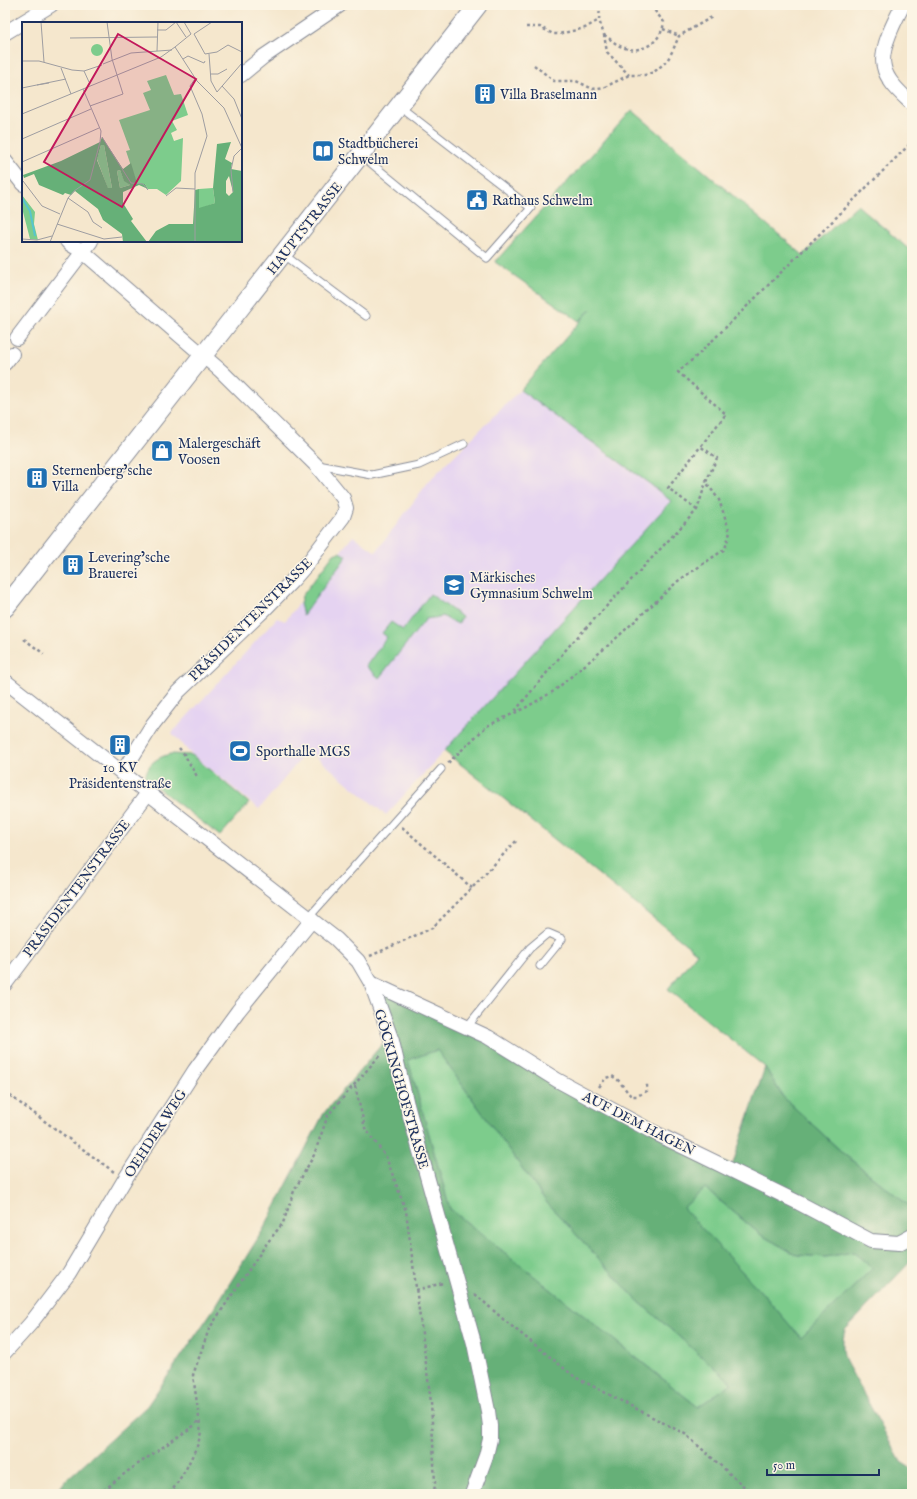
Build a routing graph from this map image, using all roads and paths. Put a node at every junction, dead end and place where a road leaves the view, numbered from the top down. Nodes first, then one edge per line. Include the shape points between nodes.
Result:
1 (51, 5) edge
2 (340, 5) edge
3 (478, 5) edge
4 (600, 5) edge
5 (645, 5) edge
6 (903, 5) edge
7 (712, 16) dead end
8 (598, 20) junction
9 (23, 22) edge
10 (22, 23) edge
11 (526, 27) dead end
12 (663, 29) junction
13 (5, 33) edge
14 (604, 35) junction
15 (679, 36) junction
16 (534, 65) dead end
17 (242, 74) edge
18 (629, 75) junction
19 (912, 104) edge
20 (399, 106) junction
21 (912, 142) edge
22 (361, 154) junction
23 (5, 161) edge
24 (22, 183) edge
25 (68, 242) edge
26 (86, 246) edge
27 (283, 254) junction
28 (366, 316) dead end
29 (17, 338) dead end
30 (203, 356) junction
31 (464, 444) dead end
32 (700, 446) junction
33 (316, 465) junction
34 (706, 482) junction
35 (697, 510) junction
36 (5, 608) edge
37 (24, 639) dead end
38 (44, 654) dead end
39 (5, 680) edge
40 (514, 713) junction
41 (179, 748) dead end
42 (442, 769) joint
43 (122, 773) junction
44 (198, 778) dead end
45 (148, 793) junction
46 (395, 821) junction
47 (518, 840) dead end
48 (472, 888) junction
49 (310, 919) junction
50 (358, 961) junction
51 (540, 966) dead end
52 (371, 983) junction
53 (5, 984) edge
54 (468, 1027) junction
55 (392, 1042) junction
56 (606, 1078) dead end
57 (647, 1083) dead end
58 (355, 1086) junction
59 (5, 1092) edge
60 (125, 1179) junction
61 (912, 1236) edge
62 (456, 1278) junction
63 (416, 1290) junction
64 (5, 1352) edge
65 (200, 1415) junction
66 (99, 1494) edge
67 (170, 1494) edge
68 (434, 1494) edge
69 (472, 1494) edge
70 (750, 1494) edge

1 - 9 street
2 - 17 street via 263,56
3 - 20 street, HAUPTSTRASSE
4 - 8 path
5 - 12 path via 660,15 664,22
6 - 19 street via 885,47 883,66 891,81
7 - 15 path
8 - 11 path via 585,28 560,34 553,34 540,27
8 - 14 path
10 - 13 street
12 - 14 path via 650,45 635,50 623,48
12 - 15 path
14 - 18 path via 607,52
15 - 18 path via 667,61 660,68 654,72
16 - 18 path via 554,81 576,81 593,89 605,87
20 - 22 street, HAUPTSTRASSE
20 - 22 lane via 531,208 487,258
21 - 32 path via 678,372 726,414
22 - 27 street, HAUPTSTRASSE
23 - 24 street
25 - 26 street, PRÄSIDENTENSTRASSE
26 - 29 street
26 - 30 street, PRÄSIDENTENSTRASSE
27 - 28 lane
27 - 30 street, HAUPTSTRASSE
30 - 33 street, PRÄSIDENTENSTRASSE
30 - 36 street, HAUPTSTRASSE
31 - 33 lane via 419,465 372,475
32 - 34 path via 717,458
32 - 35 path via 668,488
33 - 43 street, PRÄSIDENTENSTRASSE via 343,498 346,508 343,516 292,581 178,692 153,724
34 - 35 path
34 - 40 path via 719,500 730,532 725,549 678,581 554,691
35 - 40 path via 569,646
37 - 38 path
39 - 43 street, GÖCKINGHOFSTRASSE
40 - 42 path via 487,726
41 - 44 path
42 - 46 lane
43 - 45 street, GÖCKINGHOFSTRASSE
45 - 49 street, GÖCKINGHOFSTRASSE
45 - 53 street, PRÄSIDENTENSTRASSE
46 - 48 path
46 - 49 lane
47 - 48 path
48 - 50 path via 432,928
49 - 50 street, GÖCKINGHOFSTRASSE via 336,939
49 - 60 street, OEHDER WEG via 195,1070
50 - 52 street, GÖCKINGHOFSTRASSE
51 - 54 lane via 562,939 548,933 530,948
52 - 54 street, AUF DEM HAGEN
52 - 55 street, GÖCKINGHOFSTRASSE
54 - 61 street, AUF DEM HAGEN via 557,1080 651,1131 871,1241 899,1243
55 - 58 path
55 - 62 street, GÖCKINGHOFSTRASSE
56 - 57 path via 612,1076 618,1080 631,1096 647,1091
58 - 63 path via 366,1128 386,1157 406,1211
58 - 65 path via 328,1115 314,1155 294,1191 283,1223 209,1328 193,1375
59 - 60 path
60 - 64 street, OEHDER WEG via 69,1273
62 - 63 path
62 - 69 street, GÖCKINGHOFSTRASSE via 474,1343 490,1426 486,1456
62 - 70 path via 575,1377 685,1434
63 - 68 path via 431,1402
65 - 66 path via 199,1421 194,1425
65 - 67 path via 201,1432 198,1444

